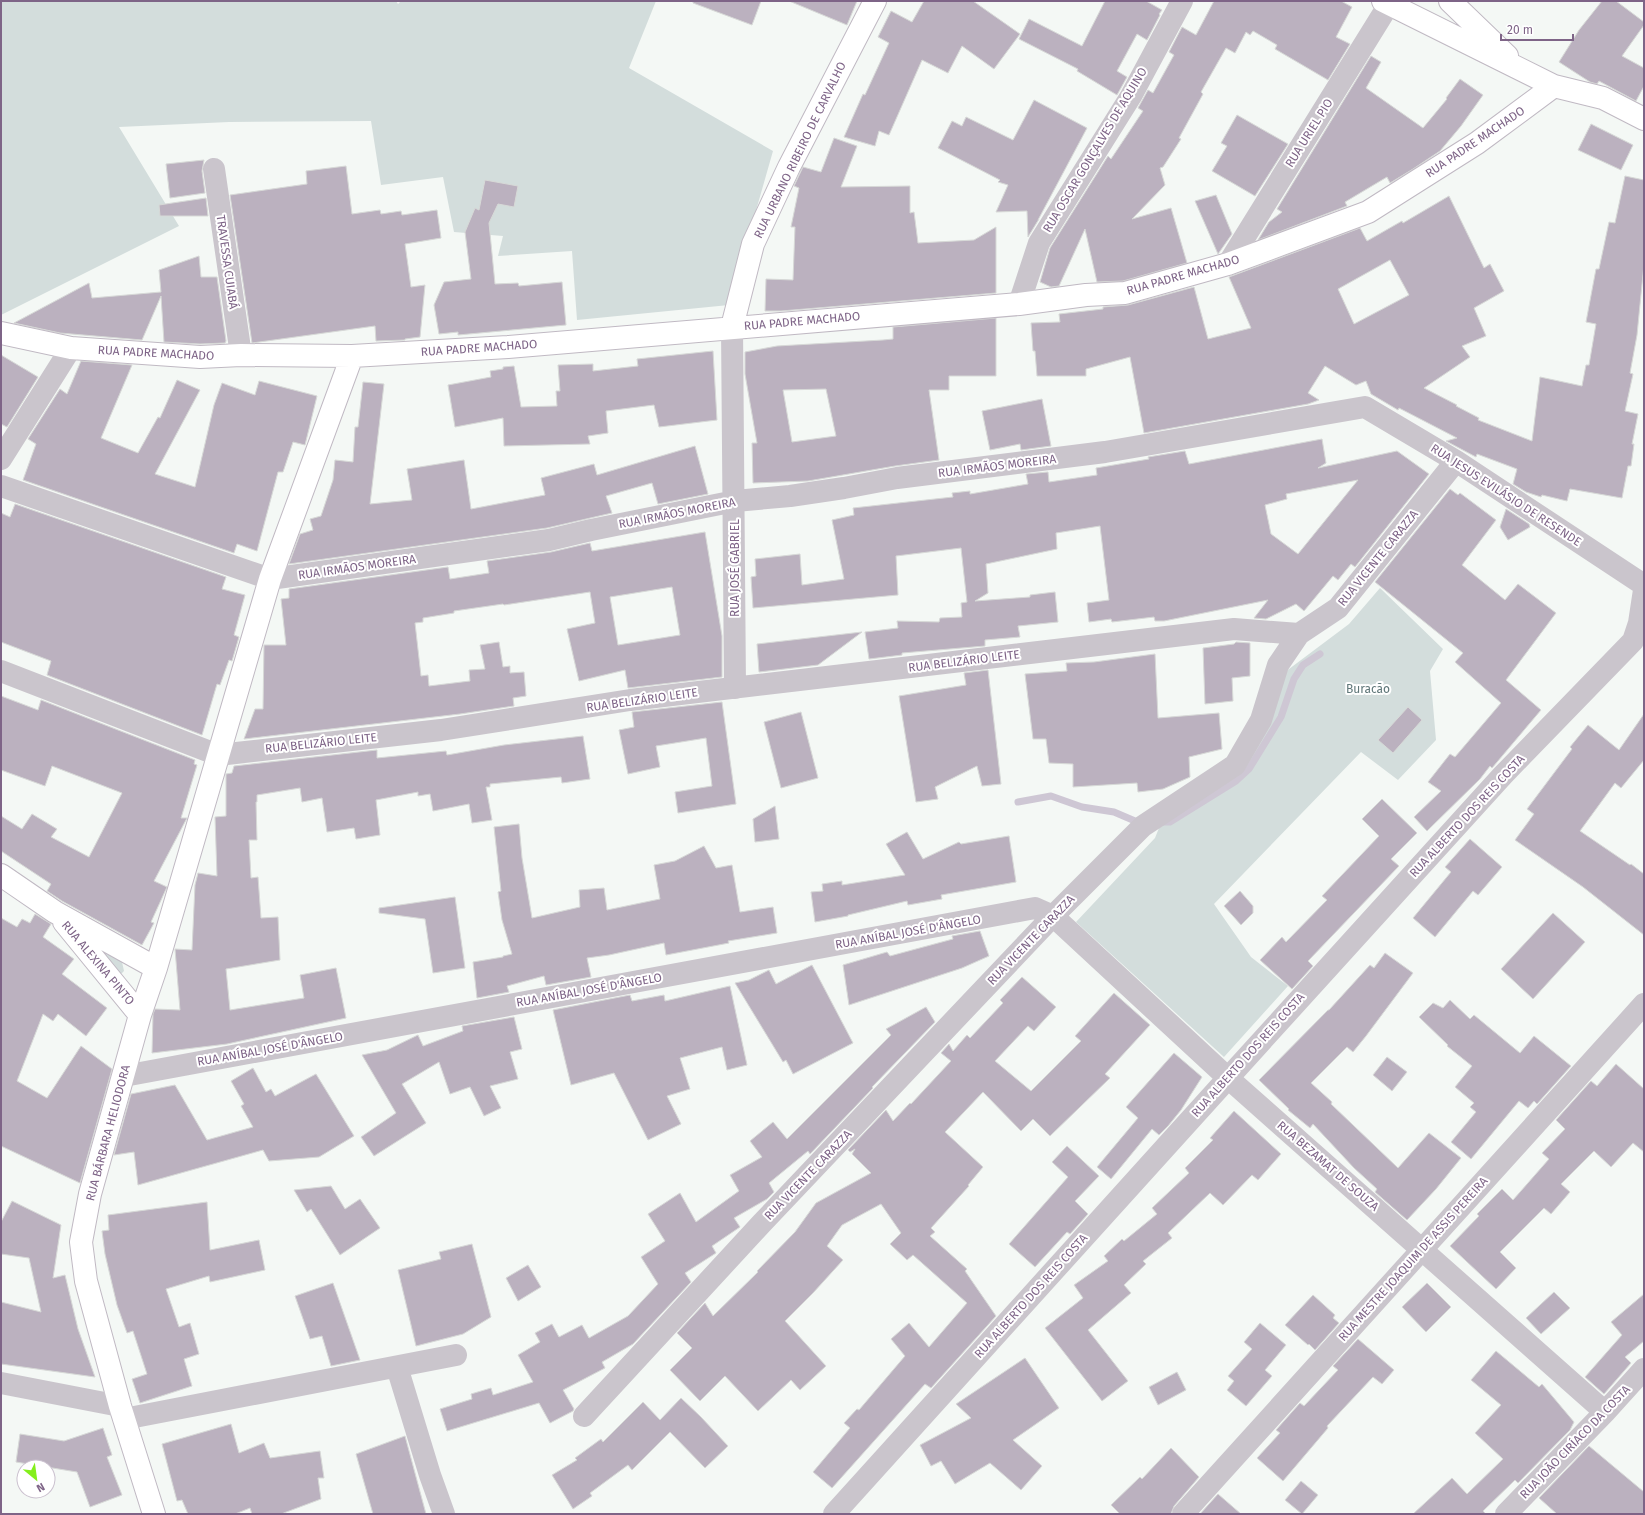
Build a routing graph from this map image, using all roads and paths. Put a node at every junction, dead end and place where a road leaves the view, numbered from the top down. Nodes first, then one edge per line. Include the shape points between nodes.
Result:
1 (875, 1) edge
2 (1182, 1) edge
3 (1450, 1) edge
4 (1387, 2) edge
5 (1521, 70) junction
6 (1554, 86) junction
7 (1644, 119) edge
8 (214, 170) dead end
9 (1228, 264) junction
10 (1019, 304) junction
11 (732, 327) junction
12 (1, 333) edge
13 (71, 348) junction
14 (241, 355) junction
15 (352, 356) junction
16 (1365, 407) joint
17 (1, 459) edge
18 (1456, 461) junction
19 (1, 486) edge
20 (735, 501) junction
21 (270, 579) junction
22 (1644, 585) edge
23 (1644, 590) edge
24 (1299, 634) junction
25 (1, 671) edge
26 (735, 688) junction
27 (218, 754) junction
28 (1, 875) edge
29 (55, 912) junction
30 (1053, 916) junction
31 (156, 968) junction
32 (1644, 1004) edge
33 (140, 1015) junction
34 (124, 1076) junction
35 (1228, 1078) junction
36 (1422, 1249) junction
37 (456, 1355) dead end
38 (397, 1367) junction
39 (1644, 1369) edge
40 (1, 1383) edge
41 (122, 1412) junction
42 (1605, 1412) junction
43 (584, 1416) dead end
44 (154, 1514) edge
45 (444, 1514) edge
46 (834, 1514) edge
47 (1183, 1514) edge
48 (1506, 1514) edge

1 - 11 street, RUA URBANO RIBEIRO DE CARVALHO via 753,244
2 - 10 street, RUA OSCAR GONÇALVES DE AQUINO via 1131,96 1039,243
3 - 5 street
4 - 5 street
4 - 9 street, RUA URIEL PIO
5 - 6 street
6 - 7 street via 1603,98
6 - 9 street, RUA PADRE MACHADO via 1477,143 1368,212
8 - 14 street, TRAVESSA CUIABÁ
9 - 10 street, RUA PADRE MACHADO via 1125,292
10 - 11 street, RUA PADRE MACHADO
11 - 15 street, RUA PADRE MACHADO via 508,347
11 - 20 street, RUA JOSÉ GABRIEL
12 - 13 street, RUA PADRE MACHADO
13 - 14 street, RUA PADRE MACHADO via 200,358
13 - 17 street
14 - 15 street, RUA PADRE MACHADO
15 - 21 street, RUA BÁRBARA HELIODORA
16 - 18 street, RUA JESUS EVILÁSIO DE RESENDE
16 - 20 street, RUA IRMÃOS MOREIRA via 1105,452 898,478 790,496
18 - 22 street, RUA JESUS EVILÁSIO DE RESENDE
18 - 24 street, RUA VICENTE CARAZZA via 1338,608
19 - 21 street, RUA IRMÃOS MOREIRA
20 - 21 street, RUA IRMÃOS MOREIRA via 549,540
20 - 26 street, RUA JOSÉ GABRIEL
21 - 27 street, RUA BÁRBARA HELIODORA
23 - 35 street, RUA ALBERTO DOS REIS COSTA via 1640,623 1633,641 1503,775
24 - 26 street, RUA BELIZÁRIO LEITE via 1234,629
24 - 30 street, RUA VICENTE CARAZZA via 1278,665 1261,720 1235,765 1143,826
25 - 27 street, RUA BELIZÁRIO LEITE
26 - 27 street, RUA BELIZÁRIO LEITE via 630,700 441,730
27 - 31 street, RUA BÁRBARA HELIODORA
28 - 29 street, RUA ALEXINA PINTO
29 - 31 street, RUA ALEXINA PINTO
29 - 33 street, RUA ALEXINA PINTO
30 - 34 street, RUA ANÍBAL JOSÉ D'ÂNGELO via 1035,908
30 - 35 street, RUA BEZAMAT DE SOUZA
30 - 43 street, RUA VICENTE CARAZZA via 762,1223
31 - 33 street, RUA BÁRBARA HELIODORA
32 - 36 street, RUA MESTRE JOAQUIM DE ASSIS PEREIRA
33 - 34 street, RUA BÁRBARA HELIODORA
34 - 41 street, RUA BÁRBARA HELIODORA via 90,1194 81,1242 86,1281
35 - 36 street, RUA BEZAMAT DE SOUZA
35 - 46 street, RUA ALBERTO DOS REIS COSTA
36 - 42 street, RUA BEZAMAT DE SOUZA
36 - 47 street, RUA MESTRE JOAQUIM DE ASSIS PEREIRA
37 - 38 street
38 - 41 street
38 - 45 street
39 - 42 street, RUA JOÃO CIRÍACO DA COSTA
40 - 41 street
41 - 44 street, RUA BÁRBARA HELIODORA
42 - 48 street, RUA JOÃO CIRÍACO DA COSTA

